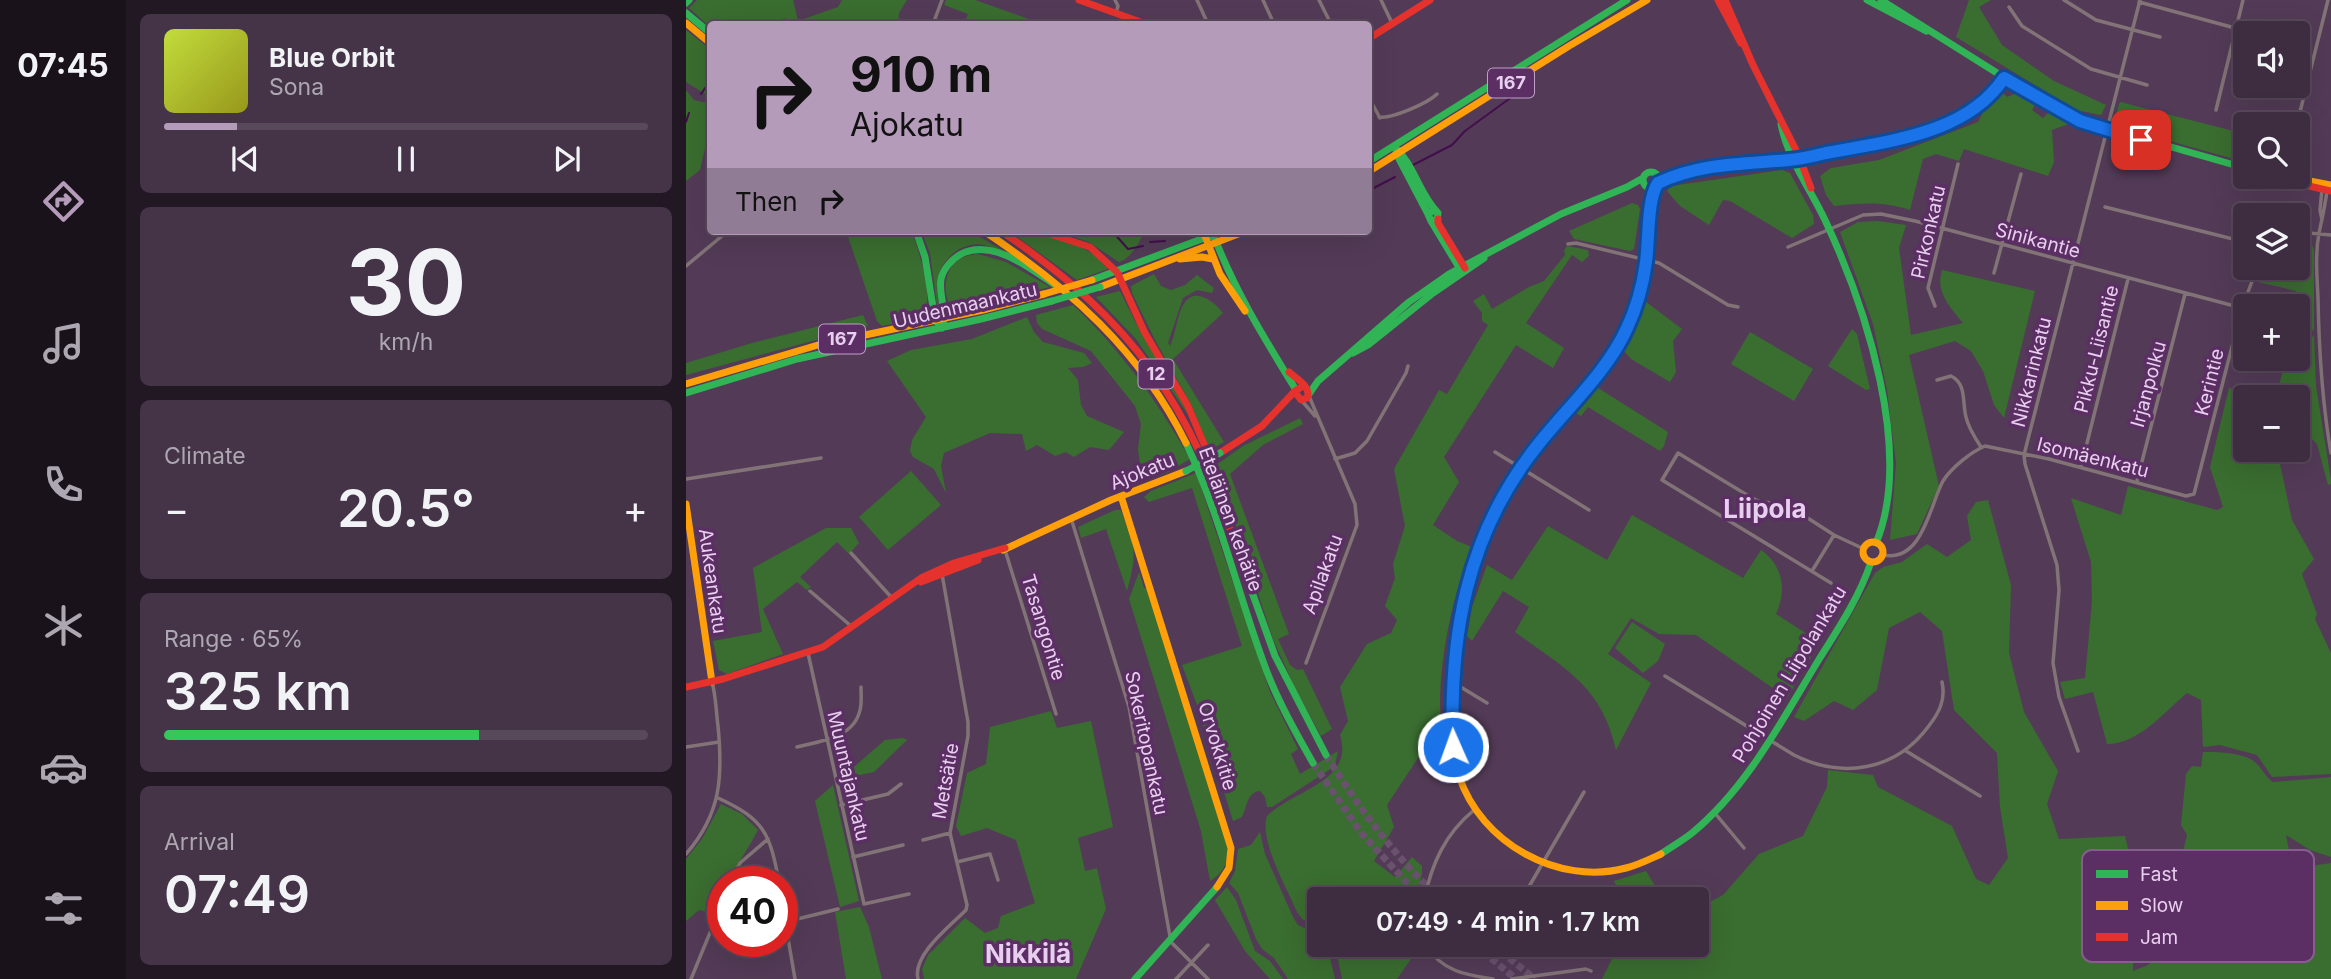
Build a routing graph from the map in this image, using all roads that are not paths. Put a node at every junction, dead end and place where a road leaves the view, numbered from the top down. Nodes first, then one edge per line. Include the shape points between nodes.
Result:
1 (942, 0) edge
2 (1079, 0) edge
3 (1115, 0) edge
4 (1197, 0) edge
5 (1263, 0) edge
6 (1319, 0) edge
7 (1381, 0) edge
8 (1430, 0) edge
9 (1627, 0) edge
10 (1647, 0) edge
11 (1718, 0) edge
12 (1725, 0) edge
13 (1867, 0) edge
14 (1881, 0) edge
15 (2064, 0) edge
16 (2242, 0) edge
17 (2328, 0) edge
18 (2140, 1) edge
19 (2008, 7) dead end
20 (686, 13) edge
21 (1116, 13) junction
22 (934, 21) edge
23 (1138, 21) edge
24 (1207, 21) edge
25 (1273, 21) edge
26 (1330, 21) edge
27 (2237, 21) edge
28 (686, 23) edge
29 (1392, 23) junction
30 (2233, 27) edge
31 (707, 30) edge
32 (2132, 30) junction
33 (1930, 32) junction
34 (1372, 36) edge
35 (2160, 37) dead end
36 (2233, 37) edge
37 (707, 40) edge
38 (1744, 47) junction
39 (2120, 77) junction
40 (2004, 78) junction
41 (2147, 85) dead end
42 (1437, 94) dead end
43 (1372, 103) edge
44 (2216, 110) dead end
45 (2300, 112) edge
46 (2108, 131) junction
47 (1395, 147) junction
48 (1400, 157) junction
49 (1795, 157) junction
50 (1372, 160) edge
51 (1958, 164) dead end
52 (2233, 165) edge
53 (1372, 170) edge
54 (1655, 174) junction
55 (2021, 174) dead end
56 (1672, 176) junction
57 (2310, 183) edge
58 (1650, 184) junction
59 (2327, 188) edge
60 (2105, 207) dead end
61 (1828, 228) junction
62 (1941, 229) junction
63 (2310, 233) edge
64 (2319, 233) junction
65 (723, 235) edge
66 (917, 235) edge
67 (990, 235) edge
68 (1007, 235) edge
69 (1053, 235) edge
70 (2331, 235) edge
71 (1214, 236) edge
72 (1206, 238) edge
73 (2233, 239) edge
74 (1568, 244) dead end
75 (2001, 245) junction
76 (1788, 247) dead end
77 (1213, 259) junction
78 (1646, 260) junction
79 (1168, 261) junction
80 (2073, 264) junction
81 (686, 266) edge
82 (1463, 269) junction
83 (1994, 273) dead end
84 (1119, 275) junction
85 (2128, 279) junction
86 (2185, 294) junction
87 (1935, 306) dead end
88 (2233, 306) edge
89 (1738, 307) dead end
90 (1249, 315) junction
91 (946, 318) junction
92 (935, 320) junction
93 (942, 328) junction
94 (1116, 338) junction
95 (2233, 345) edge
96 (1408, 366) dead end
97 (1937, 380) dead end
98 (686, 384) edge
99 (686, 393) edge
100 (1302, 393) junction
101 (1317, 417) junction
102 (1981, 447) junction
103 (1495, 452) dead end
104 (2331, 453) edge
105 (2024, 454) junction
106 (821, 458) dead end
107 (1335, 459) junction
108 (2080, 467) junction
109 (1521, 469) junction
110 (686, 480) edge
111 (2137, 481) junction
112 (1121, 496) junction
113 (2186, 496) joint
114 (686, 503) edge
115 (1589, 510) dead end
116 (1071, 518) junction
117 (1834, 535) junction
118 (688, 536) edge
119 (1877, 543) junction
120 (1005, 548) junction
121 (1864, 549) junction
122 (850, 553) dead end
123 (1883, 555) junction
124 (1871, 562) junction
125 (1243, 568) junction
126 (941, 571) junction
127 (1812, 572) junction
128 (1831, 583) dead end
129 (810, 591) dead end
130 (892, 598) junction
131 (852, 627) junction
132 (808, 653) junction
133 (1306, 663) dead end
134 (1665, 676) dead end
135 (712, 682) junction
136 (1942, 682) dead end
137 (1452, 685) junction
138 (686, 687) edge
139 (861, 687) dead end
140 (1487, 703) dead end
141 (1056, 714) dead end
142 (826, 739) junction
143 (1770, 740) junction
144 (719, 741) junction
145 (686, 747) edge
146 (797, 747) dead end
147 (1906, 751) junction
148 (2078, 751) dead end
149 (1326, 755) tunnel mouth
150 (1312, 763) tunnel mouth
151 (901, 784) dead end
152 (1584, 792) dead end
153 (1980, 796) dead end
154 (718, 798) junction
155 (841, 805) junction
156 (1474, 810) junction
157 (1713, 811) junction
158 (950, 833) junction
159 (768, 839) junction
160 (923, 840) dead end
161 (903, 845) dead end
162 (1744, 848) dead end
163 (686, 854) edge
164 (853, 857) junction
165 (957, 862) junction
166 (1542, 862) junction
167 (739, 866) edge
168 (776, 866) edge
169 (998, 880) dead end
170 (1427, 887) edge
171 (1529, 887) edge
172 (909, 894) dead end
173 (838, 909) dead end
174 (798, 919) edge
175 (1170, 937) junction
176 (707, 940) edge
177 (1208, 945) dead end
178 (791, 957) edge
179 (1435, 957) edge
180 (1192, 963) junction
181 (1591, 971) dead end
182 (691, 979) edge
183 (795, 979) edge
184 (918, 979) edge
185 (1135, 979) edge
186 (1176, 979) edge
187 (1208, 979) edge
188 (1493, 979) edge
189 (1512, 979) edge

1 - 22 street
2 - 21 main road
3 - 21 street
4 - 24 street
5 - 25 street
6 - 26 street
7 - 29 street
8 - 29 main road
9 - 47 main road, 167
10 - 48 main road, 167 via 1579,39
11 - 38 main road
12 - 38 main road
13 - 33 main road
14 - 33 main road
15 - 32 street via 2096,19
16 - 27 street
17 - 45 street
18 - 30 street
18 - 32 street, Nikkarinkatu
19 - 39 street via 2022,26 2091,69
20 - 31 main road
21 - 23 main road
28 - 37 main road
29 - 34 main road
32 - 35 street
32 - 39 street, Nikkarinkatu
33 - 40 main road
36 - 44 street
38 - 49 main road
39 - 41 street
39 - 46 street, Nikkarinkatu
40 - 46 main road via 2063,113
40 - 49 main road, Ajokatu via 1991,96 1925,132 1893,142
42 - 43 street via 1395,116 1380,117
46 - 52 main road
46 - 80 street, Nikkarinkatu
47 - 48 main road
47 - 50 main road, 167
48 - 53 main road, 167
48 - 82 main road
49 - 56 main road, Ajokatu
49 - 61 main road
51 - 62 street, Pirkonkatu
54 - 56 main road, Ajokatu
54 - 58 main road via 1658,178
54 - 58 main road via 1648,173
55 - 75 street
56 - 58 main road, Ajokatu
57 - 59 main road
58 - 78 main road
58 - 82 main road, Ajokatu via 1602,195 1571,209
59 - 64 street
60 - 73 street
61 - 62 street, Sinikantie via 1873,214
61 - 76 street
61 - 119 main road via 1854,285 1876,355 1885,409 1888,479
62 - 75 street, Sinikantie
62 - 87 street, Pirkonkatu via 1928,288
63 - 64 street
64 - 70 street
64 - 104 street via 2319,350
65 - 81 street
66 - 92 main road
67 - 94 main road, Eteläinen kehätie / 12 via 1064,286
68 - 125 main road, Eteläinen kehätie / 12 via 1094,301 1154,370 1205,460
69 - 84 main road via 1090,247
71 - 72 main road, Uudenmaankatu / 167
71 - 90 main road, Apilakatu
72 - 77 main road, Apilakatu
72 - 79 main road, Uudenmaankatu / 167
72 - 84 main road, Uudenmaankatu / 167
74 - 78 street
75 - 80 street, Sinikantie
75 - 83 street
77 - 79 main road
77 - 90 main road, Apilakatu via 1226,286
78 - 89 street
78 - 109 main road via 1637,303 1621,340
79 - 84 main road, Uudenmaankatu / 167
80 - 85 street, Sinikantie
80 - 105 street, Nikkarinkatu
82 - 100 main road, Ajokatu
84 - 91 main road, Uudenmaankatu / 167, bridge
84 - 93 main road, Uudenmaankatu, bridge via 1100,287
84 - 125 main road via 1145,333 1195,422
85 - 86 street, Sinikantie
85 - 108 street, Pikku-Liisantie
86 - 88 street, Sinikantie
86 - 111 street, Irjanpolku
90 - 100 main road, Apilakatu
91 - 92 main road, Uudenmaankatu / 167
91 - 93 main road
91 - 94 main road via 941,292 945,270 961,254 983,249 1040,275
92 - 93 main road
92 - 98 main road, Uudenmaankatu / 167 via 799,349
93 - 99 main road, Uudenmaankatu via 808,356
94 - 150 main road, Eteläinen kehätie / 12 via 1148,379 1187,443 1213,505 1269,675
95 - 113 street, Kerintie via 2197,491
96 - 107 street via 1367,441 1355,453
97 - 102 street via 1951,376 1958,382 1966,417
100 - 101 street, Apilakatu
100 - 101 street, Apilakatu
100 - 112 main road, Ajokatu, bridge via 1220,453
101 - 107 street, Apilakatu
102 - 105 street, Isomäenkatu
102 - 123 street via 1944,480 1919,538 1899,553
103 - 109 street
105 - 108 street, Isomäenkatu
105 - 148 street, Nikkarinkatu via 2057,565 2053,663 2059,697
106 - 110 street
107 - 133 street, Apilakatu via 1355,504 1357,525
108 - 111 street, Isomäenkatu
109 - 115 street
109 - 137 main road via 1500,503 1472,570 1458,625
111 - 113 street, Isomäenkatu
112 - 116 main road, Ajokatu
112 - 175 main road, Orvokkitie via 1231,848 1222,881
114 - 118 main road, Aukeankatu
116 - 120 main road, Ajokatu
116 - 175 street, Sokeritopankatu via 1129,707
117 - 121 street
117 - 127 street
117 - 127 street via 1786,504 1752,498 1678,453 1662,480
118 - 135 main road, Aukeankatu
119 - 121 main road
119 - 123 main road
120 - 126 main road, Ajokatu
120 - 141 street, Tasangontie
121 - 124 main road
122 - 130 street
123 - 124 main road
124 - 143 main road, Pohjoinen Liipolankatu via 1849,609
125 - 149 main road, Eteläinen kehätie / 12 via 1277,661
126 - 130 main road, Ajokatu
126 - 158 street, Metsätie via 968,722
127 - 128 street
129 - 131 street
130 - 131 main road, Ajokatu
131 - 132 main road, Ajokatu
132 - 135 main road, Ajokatu
132 - 142 street, Muuntajankatu
134 - 143 street
135 - 138 main road, Ajokatu
135 - 144 street
136 - 147 street via 1942,703
137 - 140 street
137 - 156 main road via 1453,747
139 - 142 street via 855,722 842,734
142 - 146 street
142 - 155 street, Muuntajankatu
143 - 147 street via 1805,760 1840,769 1871,766
143 - 157 main road, Pohjoinen Liipolankatu
144 - 145 street
144 - 154 street
147 - 153 street
151 - 155 street via 888,794
152 - 166 street
154 - 159 street via 744,810
154 - 163 street
155 - 164 street, Muuntajankatu
156 - 166 main road, Pohjoinen Liipolankatu via 1507,842
156 - 170 street via 1441,847
157 - 162 street
157 - 166 main road, Pohjoinen Liipolankatu via 1673,846 1641,864 1596,872 1571,871
158 - 160 street
158 - 165 street, Metsätie
159 - 167 street
159 - 168 street
161 - 164 street
164 - 172 street, Muuntajankatu via 864,904
165 - 169 street via 990,854
165 - 184 street, Metsätie via 966,910 926,952 917,967
166 - 171 street
173 - 174 street
175 - 180 street
175 - 185 main road, Orvokkitie
176 - 182 street
177 - 180 street
178 - 183 street
179 - 188 street via 1461,973
180 - 186 street
180 - 187 street
181 - 189 street

